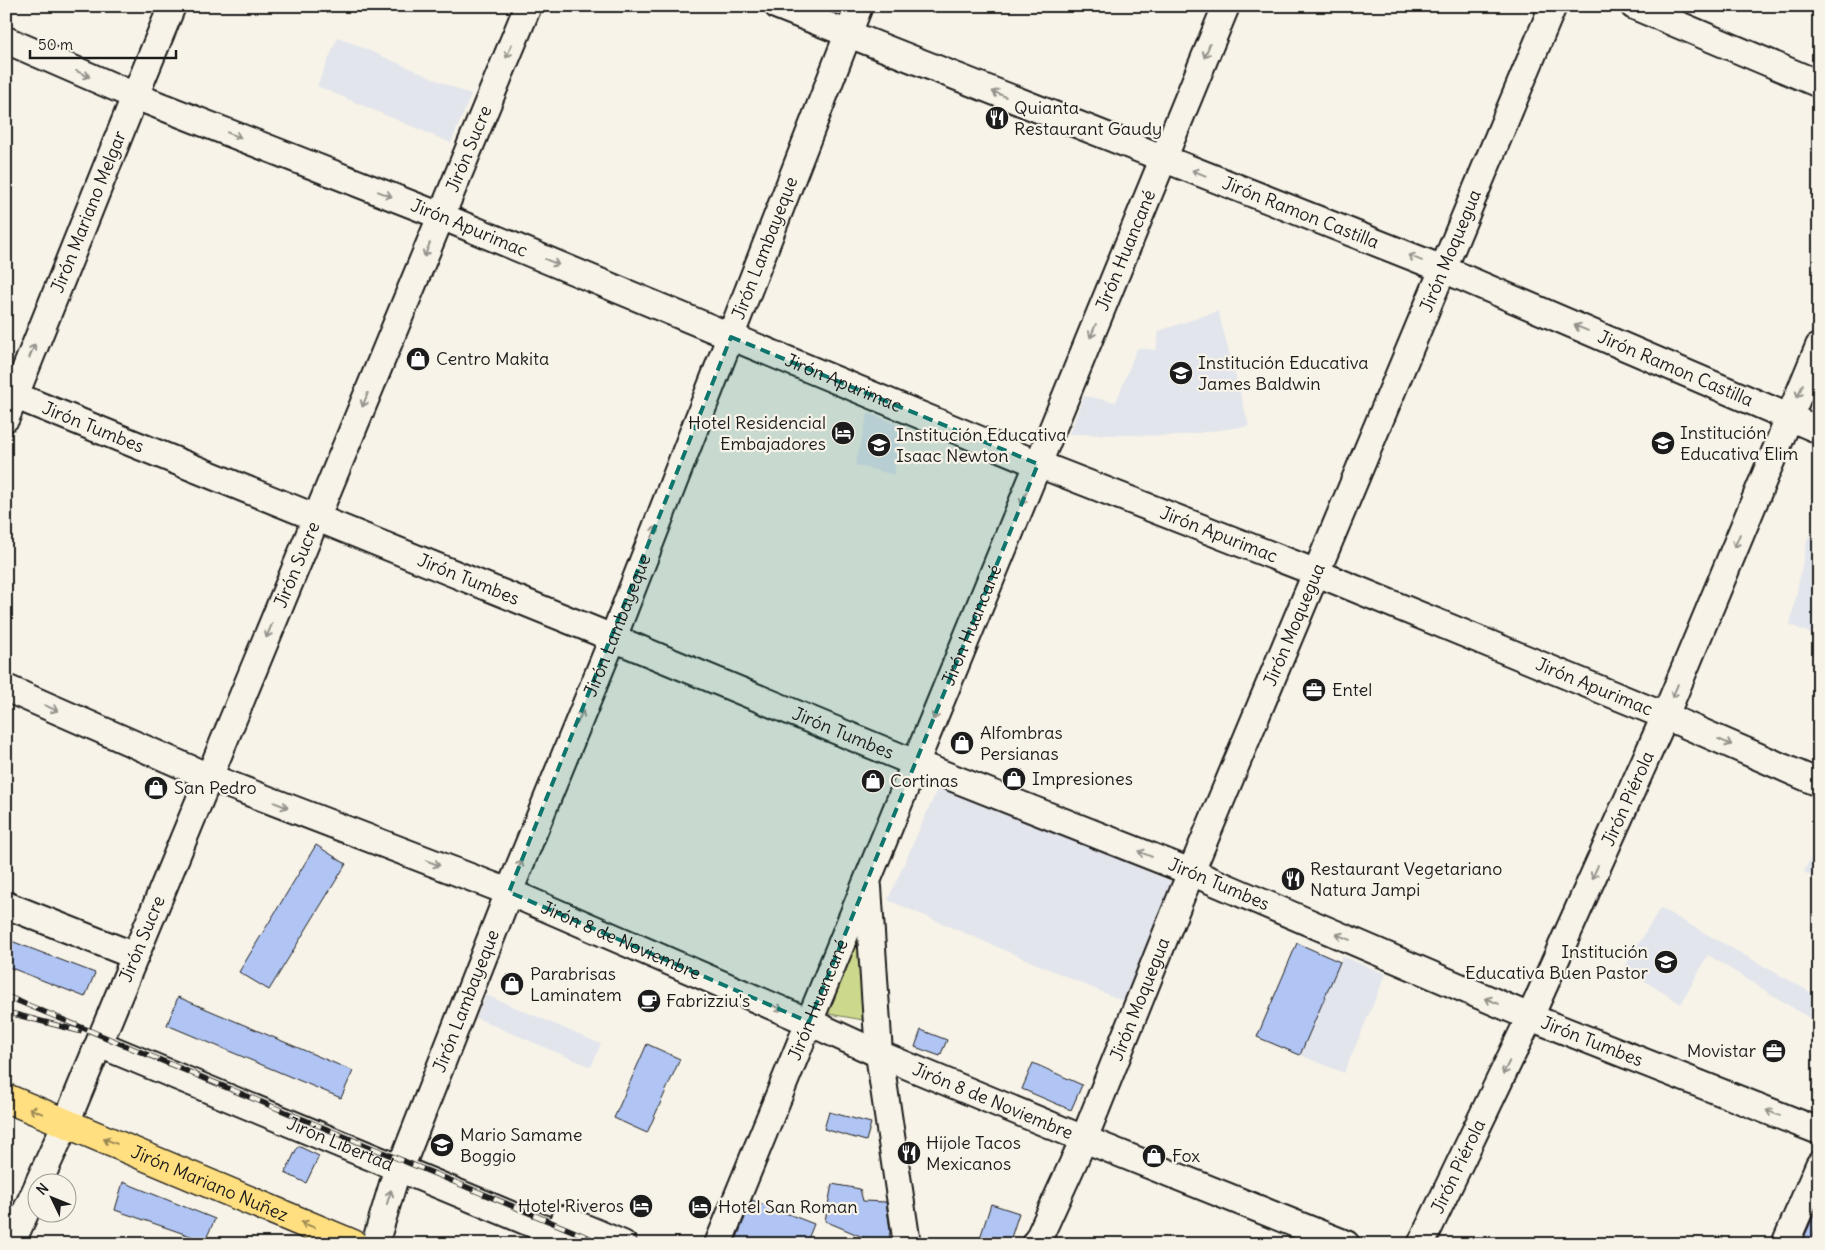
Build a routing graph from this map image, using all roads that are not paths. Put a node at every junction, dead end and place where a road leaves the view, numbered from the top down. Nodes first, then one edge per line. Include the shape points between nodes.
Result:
1 (172, 6) edge
2 (528, 6) edge
3 (778, 6) edge
4 (859, 6) edge
5 (1226, 6) edge
6 (1553, 6) edge
7 (1634, 6) edge
8 (848, 34) junction
9 (6, 40) edge
10 (1819, 84) edge
11 (135, 96) junction
12 (1164, 159) junction
13 (441, 216) junction
14 (1443, 269) junction
15 (731, 337) junction
16 (1819, 346) edge
17 (9, 402) edge
18 (1789, 418) junction
19 (1819, 430) edge
20 (1038, 464) junction
21 (316, 518) junction
22 (1316, 573) junction
23 (613, 638) junction
24 (6, 688) edge
25 (1664, 716) junction
26 (916, 763) junction
27 (209, 777) junction
28 (1819, 783) edge
29 (1192, 872) junction
30 (867, 881) junction
31 (509, 892) junction
32 (6, 905) edge
33 (135, 956) junction
34 (1530, 1017) junction
35 (810, 1022) junction
36 (99, 1044) junction
37 (879, 1054) junction
38 (6, 1098) edge
39 (66, 1123) junction
40 (1819, 1131) edge
41 (1084, 1139) junction
42 (402, 1161) junction
43 (1819, 1165) edge
44 (44, 1172) edge
45 (28, 1206) edge
46 (11, 1244) edge
47 (353, 1244) edge
48 (375, 1244) edge
49 (581, 1244) edge
50 (623, 1244) edge
51 (718, 1244) edge
52 (907, 1244) edge
53 (1036, 1244) edge
54 (1346, 1244) edge
55 (1421, 1244) edge
56 (1785, 1244) edge

1 - 11 street, Jirón Mariano Melgar
2 -> 13 street, Jirón Sucre
3 - 8 street, Jirón Ramon Castilla
4 - 8 street, Jirón Lambayeque
5 -> 12 street, Jirón Huancané
6 - 14 street, Jirón Moquegua
7 - 10 street
12 -> 8 street, Jirón Ramon Castilla
8 - 15 street, Jirón Lambayeque
9 -> 11 street, Jirón Apurimac
11 -> 13 street, Jirón Apurimac
17 -> 11 street, Jirón Mariano Melgar
14 -> 12 street, Jirón Ramon Castilla
12 -> 20 street, Jirón Huancané
13 -> 15 street, Jirón Apurimac
13 -> 21 street, Jirón Sucre
18 -> 14 street, Jirón Ramon Castilla
14 - 22 street, Jirón Moquegua
15 - 20 street, Jirón Apurimac
23 -> 15 street, Jirón Lambayeque
16 -> 18 street, Jirón Piérola
17 - 21 street, Jirón Tumbes
18 - 19 street, Jirón Ramon Castilla
18 -> 25 street, Jirón Piérola
20 - 22 street, Jirón Apurimac
20 -> 26 street, Jirón Huancané
21 - 23 street, Jirón Tumbes
21 -> 27 street, Jirón Sucre
22 - 25 street, Jirón Apurimac
22 - 29 street, Jirón Moquegua
23 - 26 street, Jirón Tumbes
31 -> 23 street, Jirón Lambayeque
24 -> 27 street, Jirón 8 de Noviembre
25 -> 28 street, Jirón Apurimac
25 -> 34 street, Jirón Piérola
29 -> 26 street, Jirón Tumbes
26 - 30 street, Jirón Huancané
27 -> 31 street, Jirón 8 de Noviembre
27 - 33 street, Jirón Sucre
34 -> 29 street, Jirón Tumbes
29 - 41 street, Jirón Moquegua
30 - 35 street, Jirón Huancané
30 - 37 street
31 -> 35 street, Jirón 8 de Noviembre
31 - 42 street, Jirón Lambayeque
32 - 33 street
33 - 36 street, Jirón Sucre
40 -> 34 street, Jirón Tumbes
34 -> 55 street, Jirón Piérola
35 - 37 street, Jirón 8 de Noviembre
35 - 51 street, Jirón Huancané
36 - 39 street, Jirón Sucre
36 - 42 street, Jirón Libertad
37 - 41 street, Jirón 8 de Noviembre
37 - 52 street
39 -> 38 main road, Jirón Mariano Nuñez
39 - 44 street, Jirón Sucre
47 -> 39 main road, Jirón Mariano Nuñez
41 - 53 street, Jirón Moquegua
41 - 54 street, Jirón 8 de Noviembre
48 -> 42 street, Jirón Lambayeque
42 - 49 street, Jirón Libertad
42 - 50 street
43 - 56 street
45 - 46 street, Jirón Sucre

